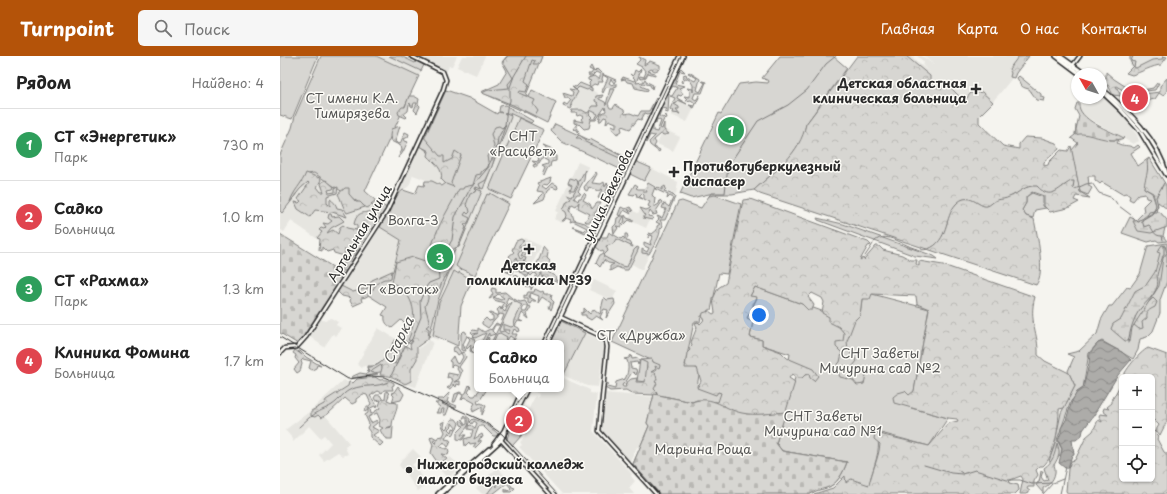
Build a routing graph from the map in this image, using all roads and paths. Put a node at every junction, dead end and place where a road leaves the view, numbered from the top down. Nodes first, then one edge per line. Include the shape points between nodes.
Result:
1 (412, 56) edge
2 (680, 56) edge
3 (683, 56) edge
4 (1056, 56) edge
5 (1060, 56) edge
6 (1080, 56) edge
7 (1072, 66) junction
8 (1075, 68) edge
9 (1107, 93) edge
10 (1107, 97) edge
11 (1167, 176) edge
12 (559, 316) junction
13 (547, 340) edge
14 (549, 340) edge
15 (280, 353) edge
16 (522, 392) edge
17 (525, 392) edge
18 (500, 439) junction
19 (438, 494) edge
20 (441, 494) edge
21 (550, 494) edge
22 (656, 494) edge

1 - 15 street, Артельная улица via 442,71 446,85 387,211 306,338 297,347 285,348
2 - 12 main road, улица Бекетова
3 - 12 main road, улица Бекетова
4 - 7 main road
5 - 7 main road
6 - 7 street
7 - 8 main road
9 - 11 main road via 1142,129 1165,167
10 - 11 main road via 1140,131
12 - 13 main road, улица Бекетова
12 - 14 main road, улица Бекетова
12 - 22 street via 604,338 607,342 599,429
16 - 18 main road
17 - 18 main road
18 - 19 main road
18 - 20 main road
18 - 21 street

